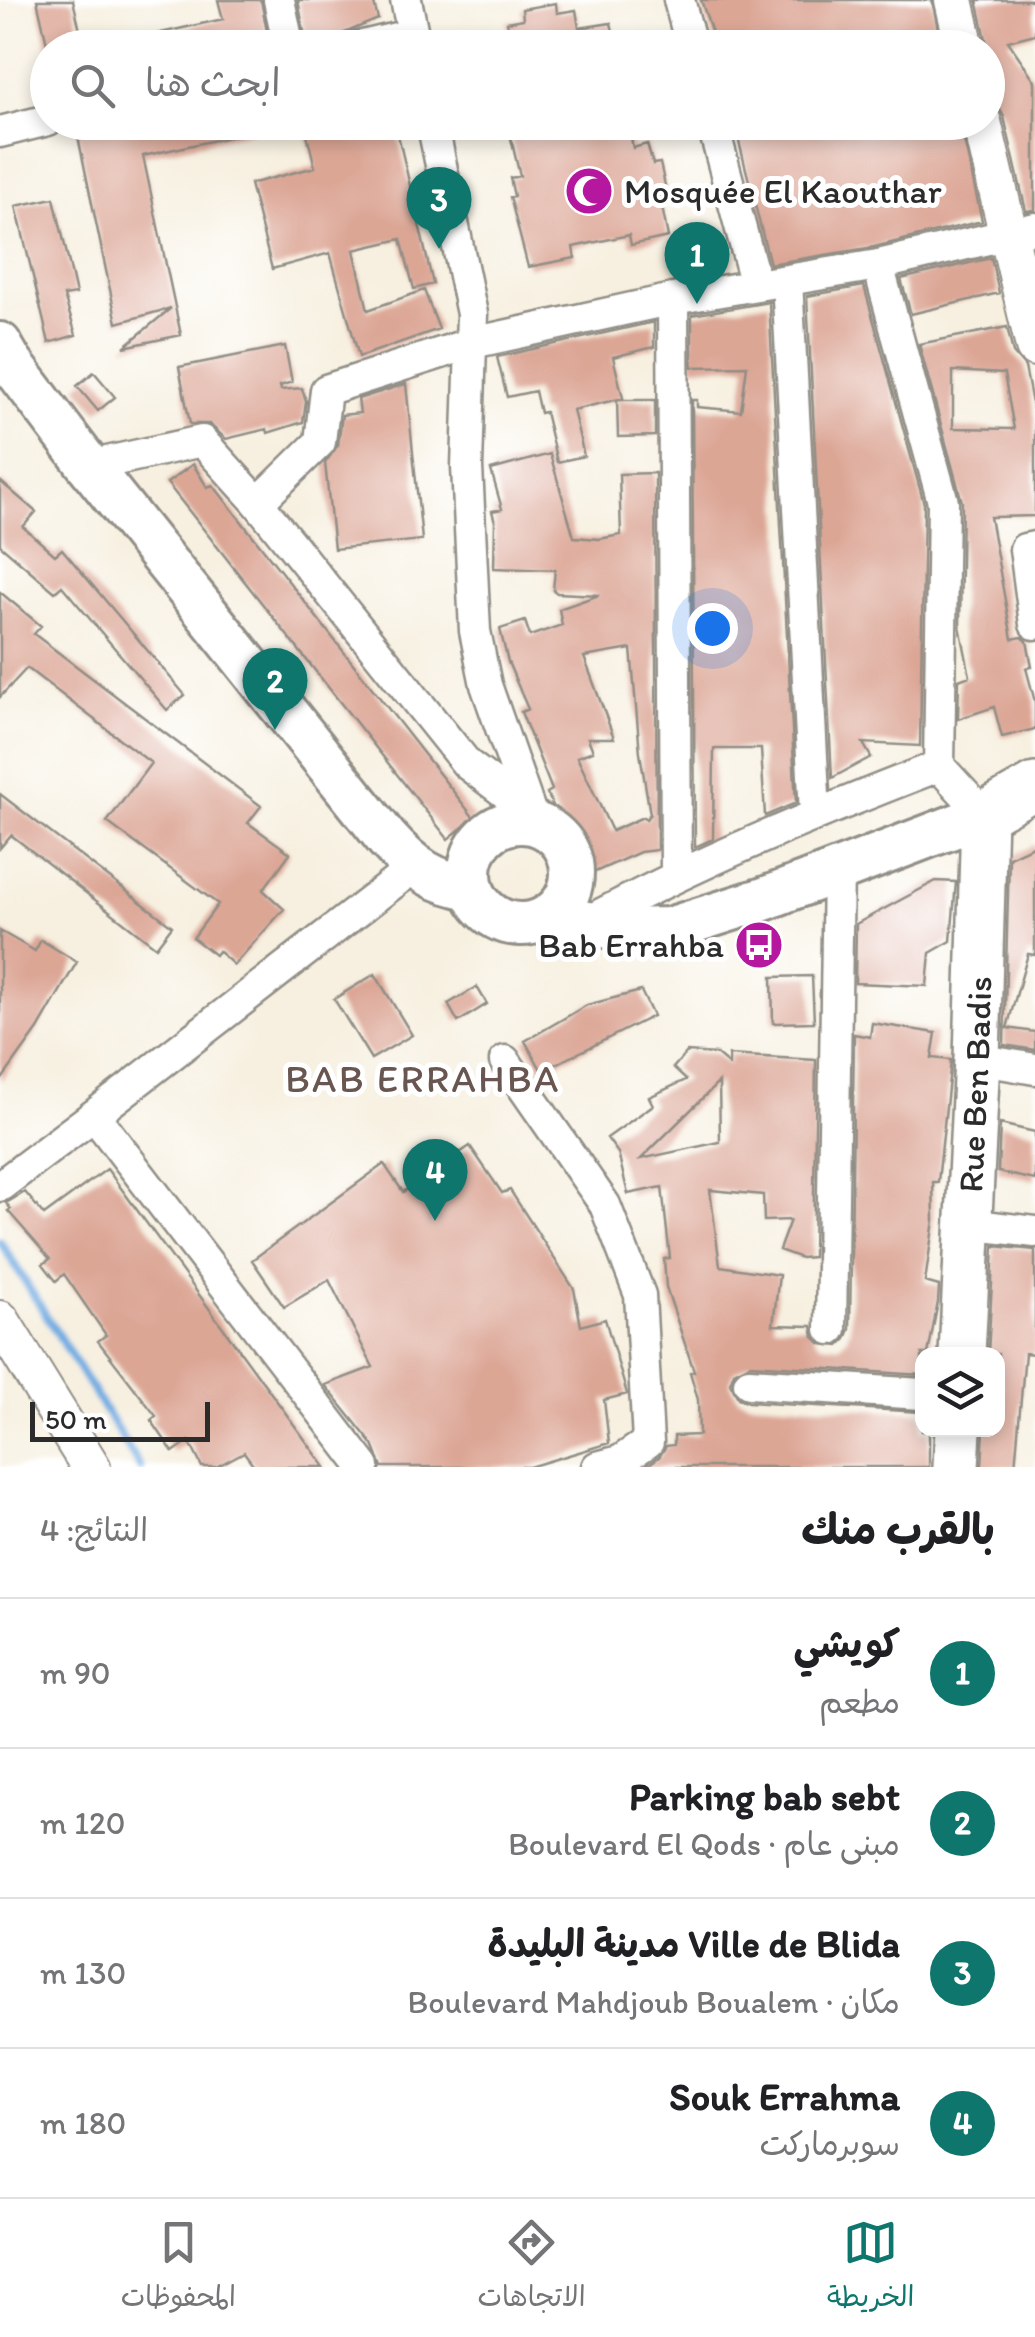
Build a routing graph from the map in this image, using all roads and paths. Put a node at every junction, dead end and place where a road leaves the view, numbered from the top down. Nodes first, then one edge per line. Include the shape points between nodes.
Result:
1 (279, 0) edge
2 (406, 0) edge
3 (954, 0) edge
4 (682, 1) edge
5 (286, 30) edge
6 (412, 30) edge
7 (688, 30) edge
8 (961, 30) edge
9 (30, 124) edge
10 (0, 132) edge
11 (436, 140) edge
12 (717, 140) edge
13 (989, 140) edge
14 (1022, 232) edge
15 (878, 265) junction
16 (787, 280) junction
17 (756, 285) junction
18 (673, 299) junction
19 (472, 343) junction
20 (0, 344) edge
21 (1035, 348) edge
22 (89, 466) junction
23 (258, 502) junction
24 (1035, 547) edge
25 (1035, 624) edge
26 (939, 766) junction
27 (1035, 789) edge
28 (815, 814) junction
29 (984, 815) junction
30 (535, 818) junction
31 (413, 868) junction
32 (838, 869) junction
33 (676, 876) junction
34 (472, 888) junction
35 (568, 920) junction
36 (977, 1060) junction
37 (505, 1061) dead end
38 (1035, 1069) edge
39 (94, 1115) junction
40 (0, 1186) edge
41 (968, 1224) junction
42 (1035, 1232) edge
43 (0, 1320) edge
44 (831, 1329) dead end
45 (962, 1347) edge
46 (749, 1382) dead end
47 (915, 1394) edge
48 (958, 1437) edge
49 (91, 1467) edge
50 (364, 1467) edge
51 (596, 1467) edge
52 (956, 1467) edge

1 - 5 street
2 - 6 street
3 - 8 street
4 - 7 street
9 - 10 street
11 - 19 street via 472,314
12 - 17 street
13 - 14 street
14 - 15 street
14 - 21 street
15 - 16 street
15 - 26 street via 943,502
16 - 17 street
16 - 28 street
17 - 18 street
18 - 19 street
18 - 33 street
19 - 23 street via 326,390 320,442
19 - 30 street via 468,468 475,631 486,685
20 - 22 main road
22 - 23 street via 202,441
22 - 31 main road
23 - 30 street via 468,764
24 - 25 street via 1025,549
26 - 28 street
26 - 29 street
27 - 29 main road
28 - 33 street
29 - 32 main road
29 - 36 main road, Rue Ben Badis
30 - 34 main road via 496,828 479,844 470,865
30 - 35 main road via 563,842 574,867
31 - 34 main road via 443,884
31 - 39 street
32 - 35 main road via 669,929 623,930
32 - 44 street
33 - 35 street
34 - 35 main road via 479,903 505,922
36 - 38 street
36 - 41 main road, Rue Ben Badis
37 - 51 street via 605,1205 640,1295 648,1442
39 - 40 street
39 - 50 street
41 - 42 street
41 - 45 main road, Rue Ben Badis
43 - 49 street
46 - 47 street
48 - 52 main road

